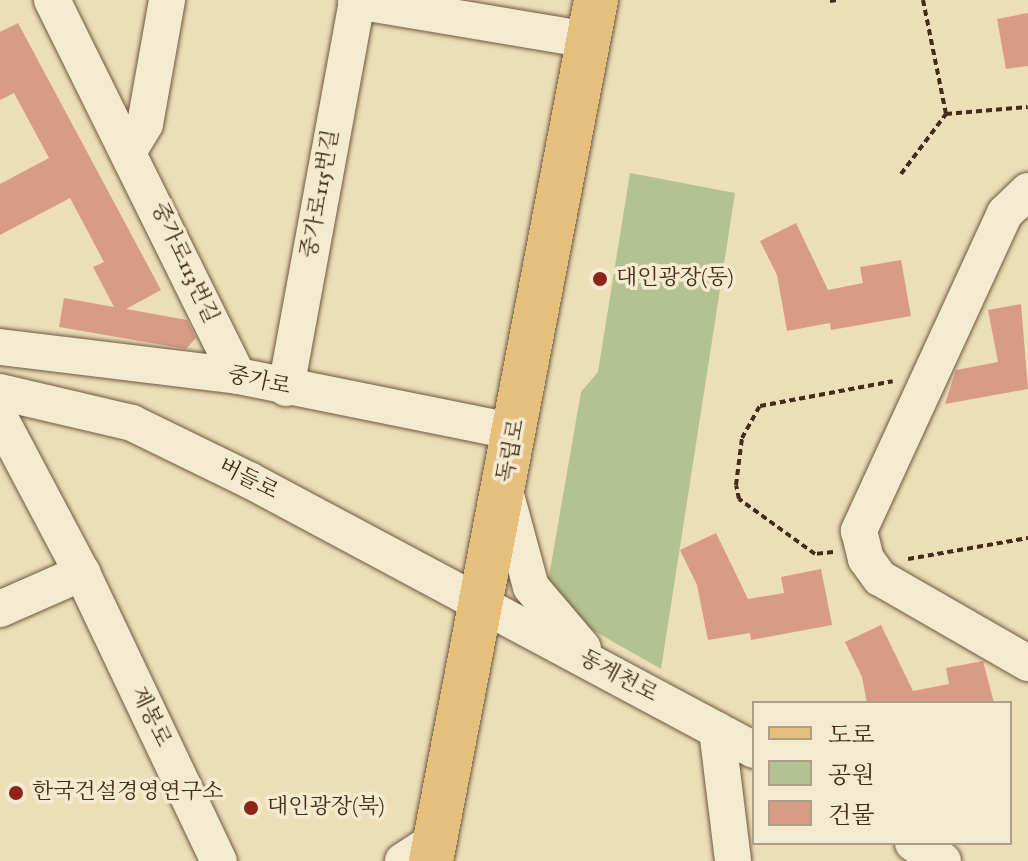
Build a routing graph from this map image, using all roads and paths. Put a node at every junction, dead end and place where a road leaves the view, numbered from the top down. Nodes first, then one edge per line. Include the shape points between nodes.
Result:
1 (52, 0) edge
2 (167, 0) edge
3 (837, 0) edge
4 (923, 0) edge
5 (356, 1) edge
6 (830, 1) edge
7 (592, 20) edge
8 (1028, 107) edge
9 (946, 114) junction
10 (130, 149) junction
11 (901, 174) dead end
12 (1028, 191) edge
13 (0, 347) edge
14 (238, 376) junction
15 (928, 377) junction
16 (286, 388) junction
17 (0, 392) edge
18 (0, 418) edge
19 (516, 432) junction
20 (505, 489) junction
21 (1028, 538) edge
22 (866, 557) junction
23 (82, 573) junction
24 (482, 606) junction
25 (0, 609) edge
26 (1028, 663) edge
27 (601, 667) junction
28 (717, 730) junction
29 (752, 749) edge
30 (916, 845) edge
31 (431, 856) edge
32 (219, 861) edge
33 (733, 861) edge
34 (943, 861) edge

1 - 10 street, 중가로113번길
2 - 10 street via 145,124
3 - 6 path
4 - 9 path
5 - 7 street, 독립로
5 - 16 street, 중가로115번길
7 - 19 main road, 독립로
8 - 9 path
9 - 11 path
10 - 14 street, 중가로113번길
12 - 15 street via 1005,213
13 - 14 street, 중가로
14 - 16 street, 중가로
15 - 22 street via 864,512 859,531
15 - 22 path via 760,406 742,438 736,485 745,506 815,554
16 - 19 street, 중가로
17 - 24 street, 버들로 via 132,423
18 - 23 street, 제봉로
19 - 20 main road, 독립로
20 - 24 main road, 독립로
20 - 27 street via 531,587
21 - 22 path
22 - 26 street via 897,590
23 - 25 street
23 - 32 street, 제봉로
24 - 27 street, 동계천로
24 - 31 main road, 독립로
27 - 28 street, 동계천로
28 - 29 street, 동계천로
28 - 33 street
30 - 34 street

